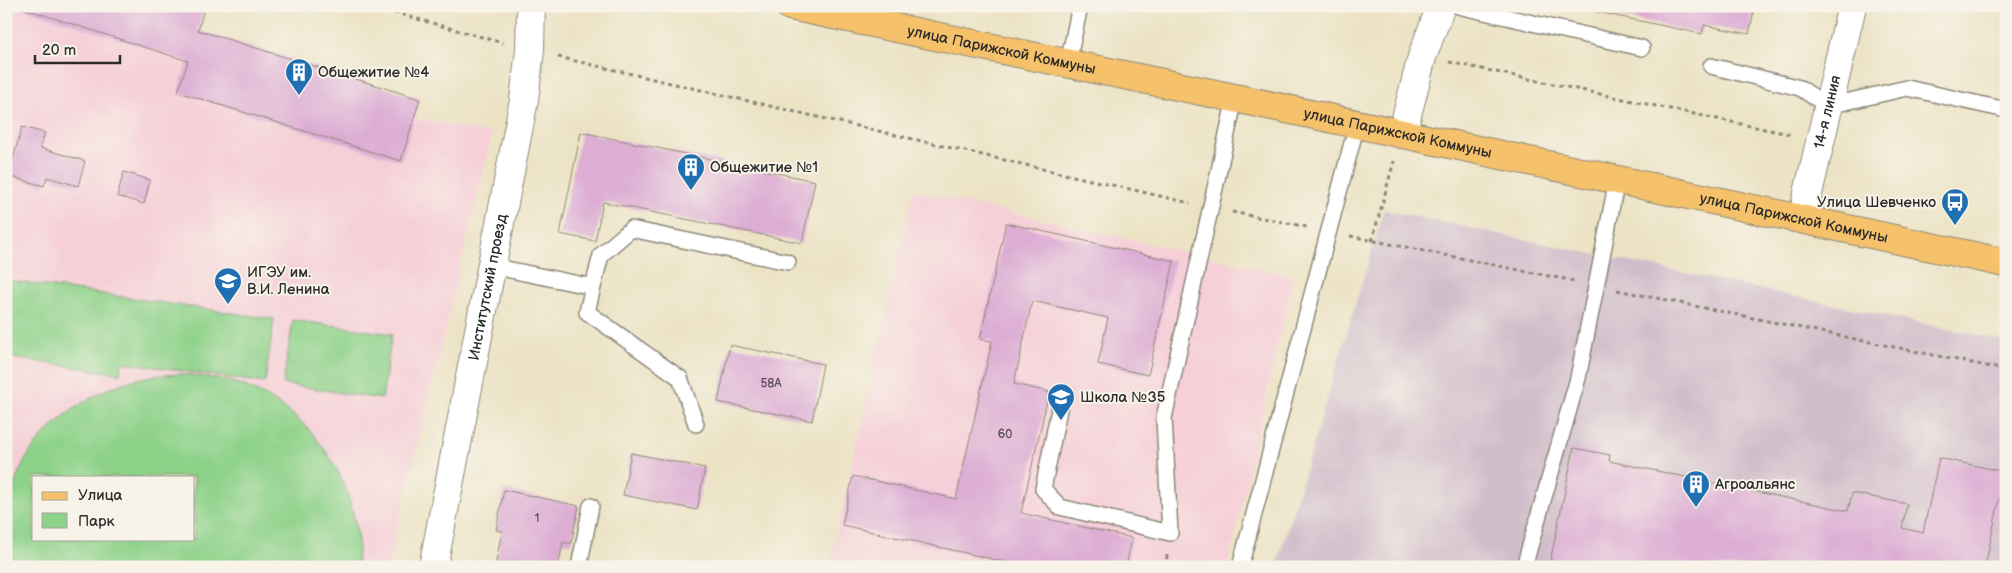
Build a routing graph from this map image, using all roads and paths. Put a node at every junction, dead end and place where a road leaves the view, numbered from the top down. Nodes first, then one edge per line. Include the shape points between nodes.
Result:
1 (371, 6) edge
2 (531, 6) edge
3 (790, 6) edge
4 (1080, 6) edge
5 (1441, 6) edge
6 (1458, 6) edge
7 (1852, 6) edge
8 (1642, 48) dead end
9 (530, 50) junction
10 (1422, 56) junction
11 (1068, 64) junction
12 (1711, 66) dead end
13 (1235, 98) junction
14 (1828, 106) junction
15 (2006, 110) edge
16 (1357, 124) junction
17 (1402, 134) junction
18 (1820, 141) junction
19 (1617, 180) junction
20 (1210, 208) junction
21 (1802, 219) junction
22 (1329, 232) junction
23 (1372, 240) junction
24 (788, 262) dead end
25 (2006, 262) edge
26 (491, 266) junction
27 (1597, 285) junction
28 (593, 287) junction
29 (2006, 370) edge
30 (1062, 395) dead end
31 (696, 424) dead end
32 (591, 506) dead end
33 (433, 567) edge
34 (579, 567) edge
35 (1240, 567) edge
36 (1524, 567) edge

1 - 9 path
2 - 9 street, Институтский проезд
3 - 11 main road, улица Парижской Коммуны
4 - 11 lane
5 - 10 street
6 - 8 lane
7 - 14 street, 14-я линия
9 - 20 path
9 - 26 street, Институтский проезд via 524,100
10 - 17 street
10 - 18 path
11 - 13 main road, улица Парижской Коммуны
12 - 14 lane via 1800,88
13 - 16 main road, улица Парижской Коммуны
13 - 20 lane
14 - 15 lane via 1907,88
14 - 18 street, 14-я линия
16 - 17 main road, улица Парижской Коммуны
16 - 22 lane
17 - 19 main road, улица Парижской Коммуны
17 - 23 path
18 - 21 street, 14-я линия
19 - 21 main road, улица Парижской Коммуны
19 - 27 lane
20 - 22 path
20 - 30 lane via 1164,418 1170,533 1060,507 1043,489
21 - 25 main road, улица Парижской Коммуны
22 - 23 path
22 - 35 lane
23 - 27 path
24 - 28 lane via 631,229 601,255
26 - 28 lane
26 - 33 street, Институтский проезд
27 - 29 path
27 - 36 lane via 1578,378
28 - 31 lane via 587,312 680,378
32 - 34 lane

